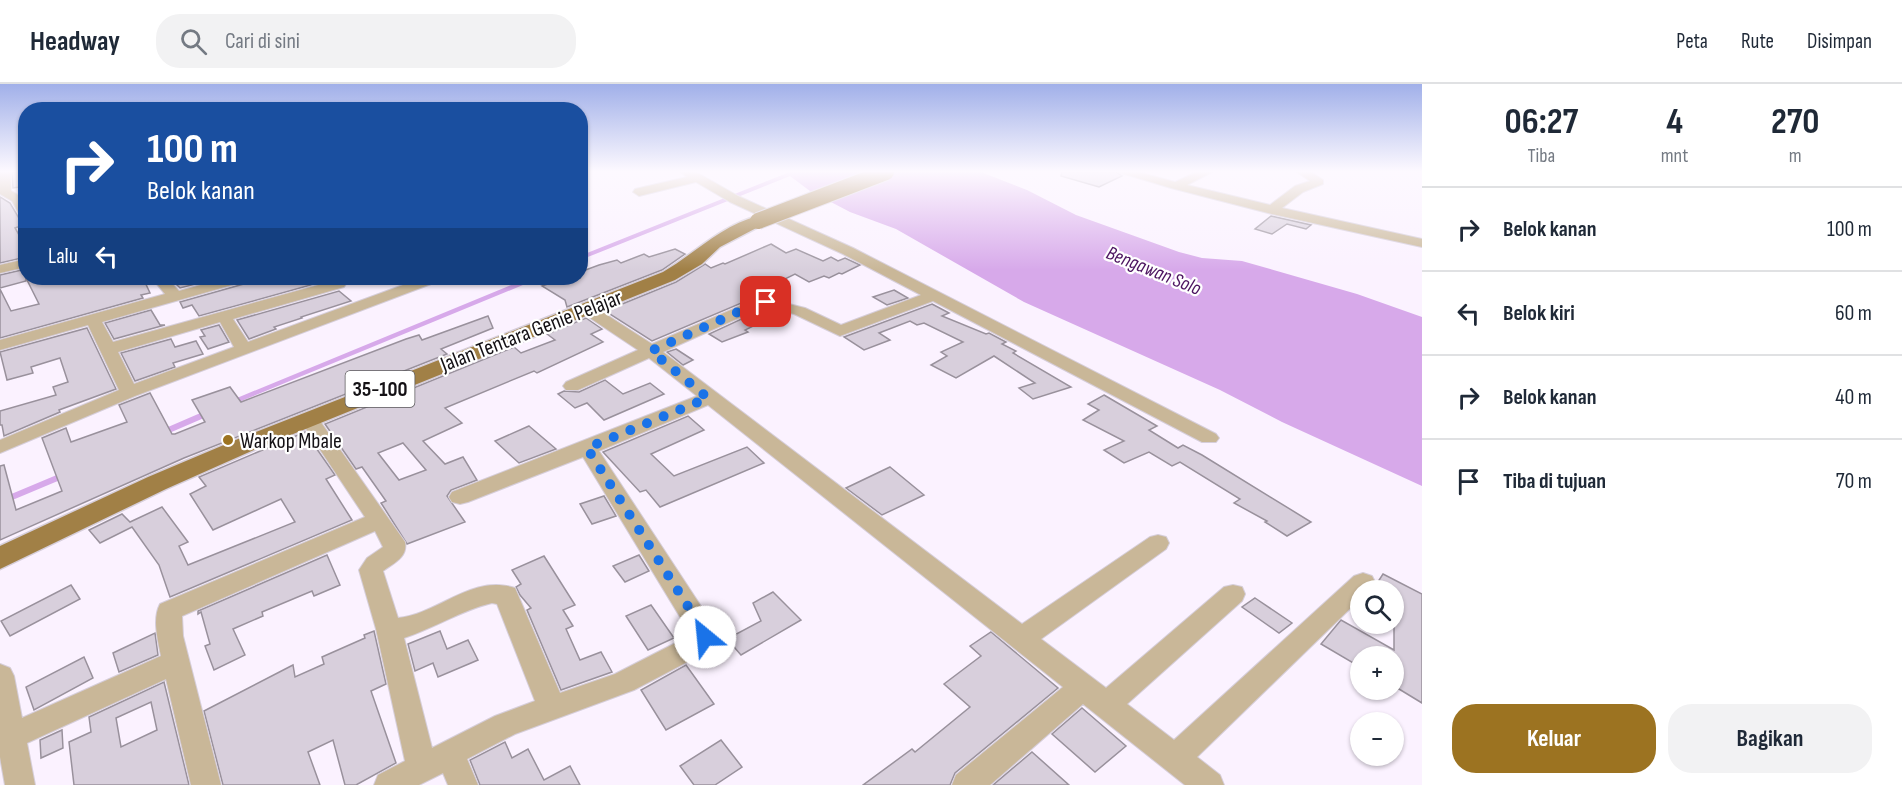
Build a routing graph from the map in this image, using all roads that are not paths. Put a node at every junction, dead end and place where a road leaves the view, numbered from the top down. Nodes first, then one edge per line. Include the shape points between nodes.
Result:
1 (749, 205) edge
2 (801, 205) edge
3 (1251, 205) edge
4 (1279, 205) edge
5 (1272, 210) junction
6 (1422, 243) edge
7 (18, 265) edge
8 (0, 269) edge
9 (165, 285) edge
10 (217, 285) edge
11 (335, 285) edge
12 (415, 285) edge
13 (935, 295) junction
14 (293, 296) junction
15 (176, 297) junction
16 (587, 309) junction
17 (224, 316) junction
18 (93, 319) junction
19 (317, 322) junction
20 (0, 345) edge
21 (108, 349) junction
22 (244, 350) junction
23 (651, 351) junction
24 (572, 386) dead end
25 (129, 392) junction
26 (708, 398) junction
27 (308, 418) junction
28 (1209, 438) dead end
29 (0, 447) edge
30 (587, 448) junction
31 (460, 497) dead end
32 (378, 521) junction
33 (1158, 543) dead end
34 (0, 558) edge
35 (1233, 594) dead end
36 (1350, 594) edge
37 (388, 630) junction
38 (1022, 638) junction
39 (176, 662) junction
40 (0, 676) edge
41 (1083, 686) junction
42 (1107, 705) junction
43 (552, 708) junction
44 (12, 736) junction
45 (450, 753) junction
46 (1175, 758) junction
47 (422, 768) junction
48 (20, 785) edge
49 (206, 785) edge
50 (389, 785) edge
51 (463, 785) edge
52 (967, 785) edge
53 (1209, 785) edge

1 - 13 street
2 - 16 main road, Jalan Tentara Genie Pelajar / 35-100, bridge via 714,243 684,268
3 - 5 street
4 - 5 street
5 - 6 street
7 - 8 street
9 - 15 street
10 - 15 street
11 - 14 street
12 - 19 street
13 - 23 street via 840,331 799,311 761,302
13 - 28 street
14 - 17 street
14 - 19 street
15 - 18 street
16 - 23 street
16 - 27 main road, Jalan Tentara Genie Pelajar / 35-100
17 - 21 street
17 - 22 street
18 - 20 street
18 - 21 street
19 - 22 street
21 - 25 street
22 - 25 street
23 - 24 street
23 - 26 street
25 - 29 street
26 - 30 street
26 - 38 street
27 - 32 street via 364,495
27 - 34 main road, Jalan Tentara Genie Pelajar / 35-100 via 157,483
30 - 31 street
30 - 43 street via 705,637 624,682
32 - 37 street via 395,549 371,570
32 - 39 street via 169,611
33 - 38 street
35 - 42 street
36 - 46 street
37 - 43 street via 407,629 489,594 506,595
37 - 47 street
38 - 41 street
39 - 44 street
39 - 49 street
40 - 44 street
41 - 42 street
41 - 52 street
42 - 46 street
43 - 45 street via 505,725
44 - 48 street
45 - 47 street
45 - 51 street
46 - 53 street
47 - 50 street

